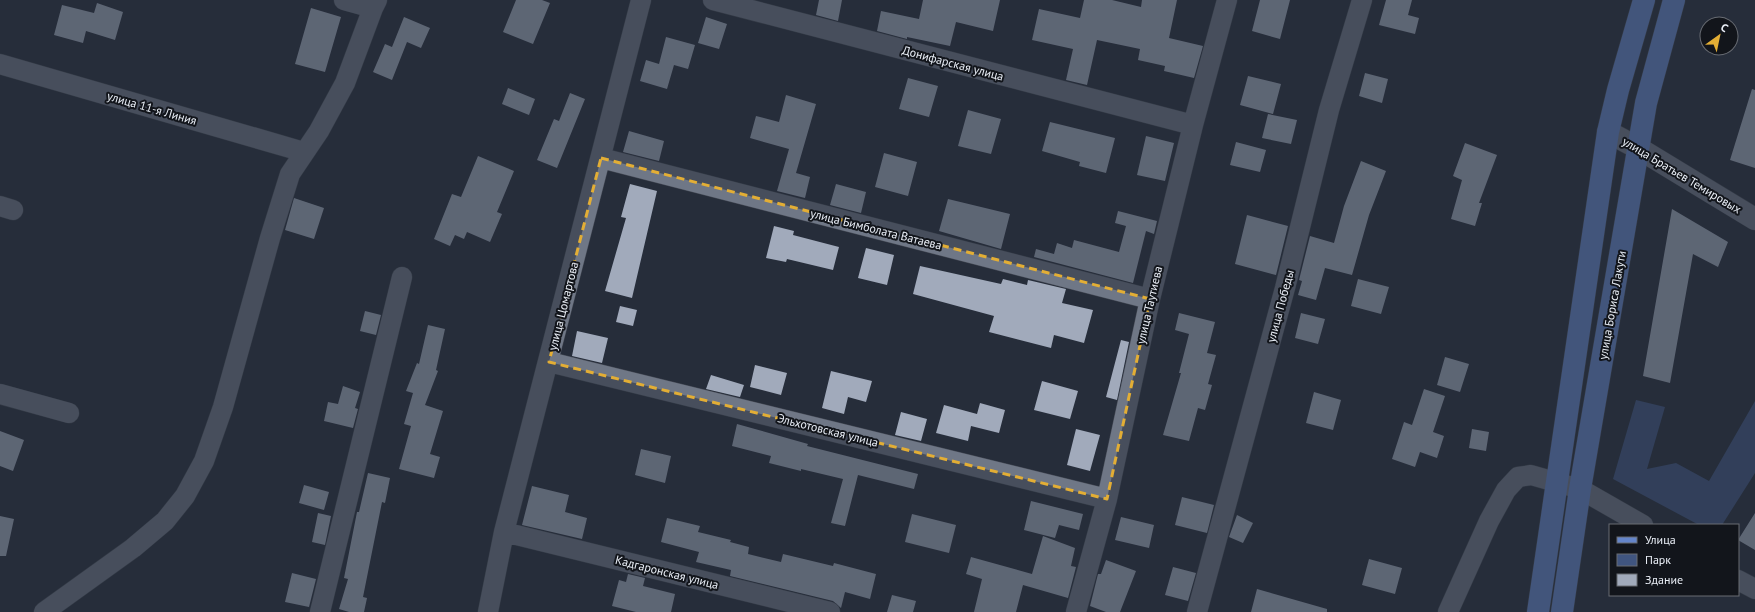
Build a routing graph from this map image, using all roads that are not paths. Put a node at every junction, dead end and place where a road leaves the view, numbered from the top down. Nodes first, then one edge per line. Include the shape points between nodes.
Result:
1 (344, 0) edge
2 (641, 0) edge
3 (713, 0) edge
4 (1227, 0) edge
5 (1362, 0) edge
6 (1644, 0) edge
7 (1674, 0) edge
8 (375, 4) edge
9 (0, 64) edge
10 (1193, 125) junction
11 (1608, 132) junction
12 (1638, 148) junction
13 (304, 152) junction
14 (601, 158) junction
15 (1755, 219) edge
16 (402, 277) dead end
17 (1150, 299) junction
18 (549, 362) junction
19 (0, 394) edge
20 (69, 413) dead end
21 (1558, 483) junction
22 (1580, 489) junction
23 (1107, 499) junction
24 (1641, 524) edge
25 (504, 532) junction
26 (1739, 581) edge
27 (1755, 589) edge
28 (44, 612) edge
29 (320, 612) edge
30 (488, 612) edge
31 (830, 612) edge
32 (1076, 612) edge
33 (1197, 612) edge
34 (1448, 612) edge
35 (1538, 612) edge
36 (1562, 612) edge

1 - 8 street
2 - 14 street, улица Цомартова
3 - 10 street, Донифарская улица
4 - 10 street, улица Таутиева
5 - 33 street, улица Победы via 1329,110 1283,295
6 - 11 main road
7 - 12 main road, улица Бориса Лакути via 1646,102
8 - 13 street via 345,83
9 - 13 street, улица 11-я Линия
10 - 17 street, улица Таутиева
11 - 12 street, улица Братьев Темировых
11 - 21 main road
12 - 15 street, улица Братьев Темировых
12 - 22 main road, улица Бориса Лакути
13 - 28 street via 290,174 283,195 223,407 204,461 185,496 165,521 133,548
14 - 17 street, улица Бимболата Ватаева
14 - 18 street, улица Цомартова
16 - 29 street
17 - 23 street, улица Таутиева
18 - 23 street, Эльхотовская улица
18 - 25 street, улица Цомартова
19 - 20 street
21 - 22 street
21 - 34 street via 1525,476 1518,477 1506,490 1489,521
21 - 35 main road
22 - 24 street
22 - 36 main road, улица Бориса Лакути
23 - 32 street, улица Таутиева
25 - 30 street, улица Цомартова
25 - 31 street, Кадгаронская улица
26 - 27 street

